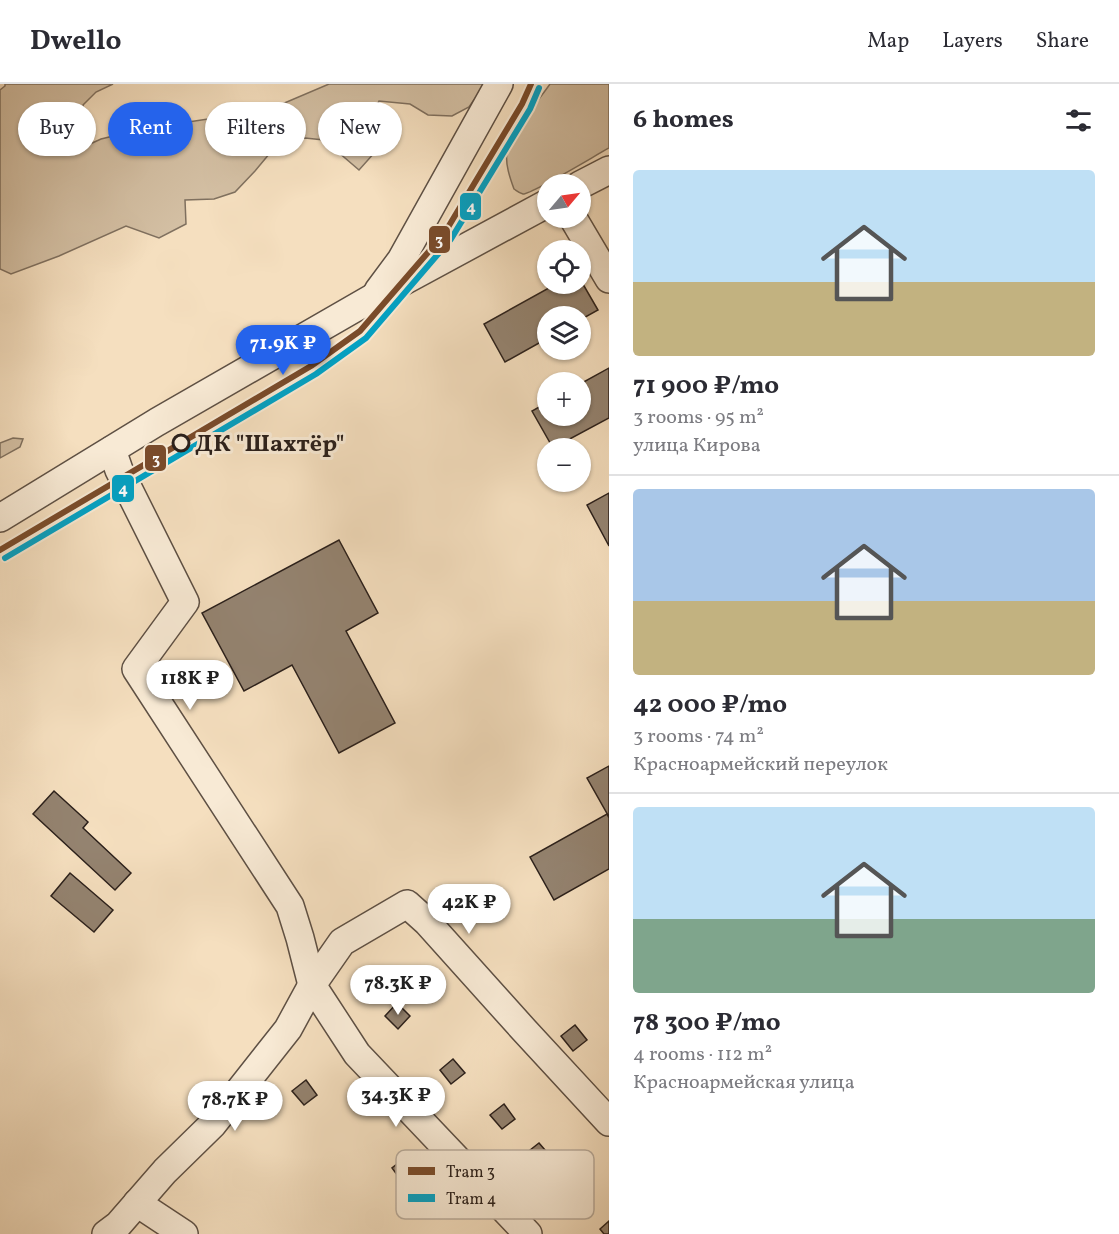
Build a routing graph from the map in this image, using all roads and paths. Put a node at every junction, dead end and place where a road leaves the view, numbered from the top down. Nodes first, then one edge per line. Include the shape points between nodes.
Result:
1 (500, 84) edge
2 (609, 170) edge
3 (591, 179) edge
4 (537, 209) edge
5 (579, 228) edge
6 (609, 279) edge
7 (374, 297) junction
8 (112, 450) junction
9 (0, 518) edge
10 (312, 985) junction
11 (609, 1122) edge
12 (448, 1150) edge
13 (137, 1203) junction
14 (514, 1219) edge
15 (106, 1234) edge
16 (184, 1234) edge
17 (528, 1234) edge

1 - 7 street via 401,260
2 - 3 street
4 - 7 street
5 - 6 street
7 - 8 street
8 - 9 street
8 - 10 street via 185,602 136,669 290,906
10 - 11 street via 342,942 407,904
10 - 12 street via 357,1054
10 - 13 street via 288,1029 227,1107
13 - 15 street
13 - 16 street
14 - 17 street

